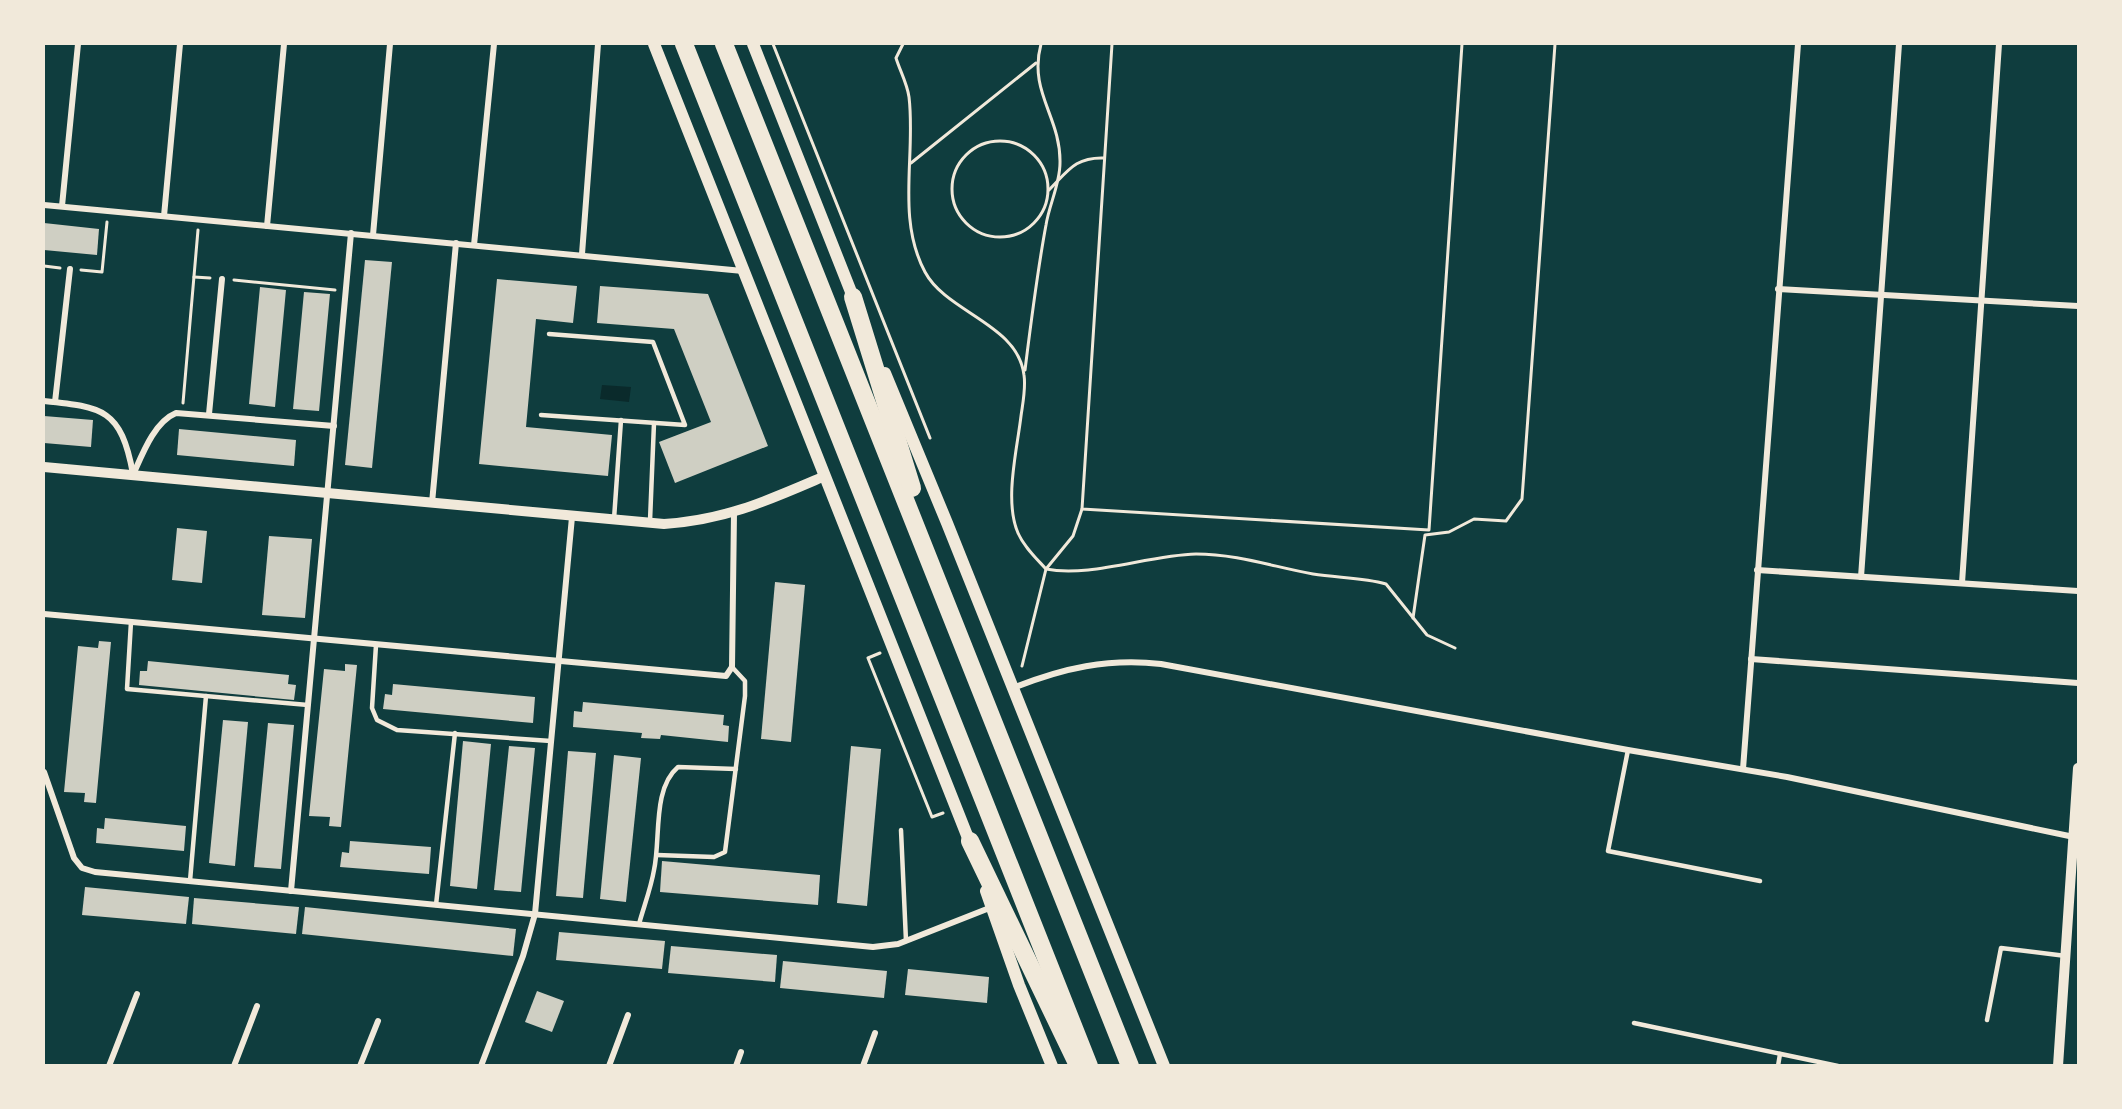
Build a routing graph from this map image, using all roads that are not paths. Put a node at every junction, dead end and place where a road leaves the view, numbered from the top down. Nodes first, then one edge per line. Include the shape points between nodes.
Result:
1 (78, 44) edge
2 (180, 44) edge
3 (284, 44) edge
4 (390, 44) edge
5 (494, 44) edge
6 (598, 44) edge
7 (654, 44) edge
8 (684, 44) edge
9 (724, 44) edge
10 (753, 44) edge
11 (1798, 44) edge
12 (1899, 44) edge
13 (1999, 44) edge
14 (44, 205) edge
15 (62, 207) junction
16 (164, 216) junction
17 (267, 226) junction
18 (351, 234) junction
19 (373, 235) junction
20 (456, 243) junction
21 (474, 245) junction
22 (582, 254) junction
23 (70, 269) dead end
24 (744, 271) junction
25 (222, 279) road end
26 (1778, 289) junction
27 (1882, 295) junction
28 (853, 297) junction
29 (1981, 300) junction
30 (2079, 306) edge
31 (549, 334) dead end
32 (44, 401) edge
33 (55, 402) junction
34 (209, 414) junction
35 (541, 415) dead end
36 (621, 420) junction
37 (654, 423) junction
38 (334, 426) junction
39 (44, 467) edge
40 (134, 475) junction
41 (825, 476) junction
42 (328, 493) junction
43 (432, 502) junction
44 (734, 513) junction
45 (572, 517) junction
46 (614, 521) junction
47 (649, 524) junction
48 (1757, 570) junction
49 (1861, 577) junction
50 (1962, 583) junction
51 (2079, 591) edge
52 (44, 614) edge
53 (951, 616) junction
54 (131, 622) junction
55 (314, 639) junction
56 (376, 645) junction
57 (1751, 659) junction
58 (559, 662) junction
59 (732, 667) junction
60 (2079, 683) edge
61 (1014, 688) junction
62 (206, 696) junction
63 (308, 705) junction
64 (454, 733) junction
65 (551, 741) junction
66 (1628, 750) junction
67 (2079, 768) edge
68 (736, 770) junction
69 (1743, 770) junction
70 (44, 772) edge
71 (2077, 814) edge
72 (901, 830) dead end
73 (2074, 837) junction
74 (970, 841) junction
75 (657, 855) junction
76 (190, 881) junction
77 (1760, 881) dead end
78 (291, 891) junction
79 (436, 905) junction
80 (992, 908) junction
81 (535, 915) junction
82 (639, 924) junction
83 (906, 940) junction
84 (2066, 956) junction
85 (137, 994) dead end
86 (256, 1006) dead end
87 (628, 1016) dead end
88 (1987, 1020) dead end
89 (378, 1021) dead end
90 (1634, 1023) dead end
91 (875, 1033) dead end
92 (741, 1052) dead end
93 (1780, 1054) junction
94 (109, 1065) edge
95 (234, 1065) edge
96 (360, 1065) edge
97 (481, 1065) edge
98 (609, 1065) edge
99 (736, 1065) edge
100 (863, 1065) edge
101 (1052, 1065) edge
102 (1079, 1065) edge
103 (1089, 1065) edge
104 (1130, 1065) edge
105 (1164, 1065) edge
106 (1778, 1065) edge
107 (1838, 1065) edge
108 (2058, 1065) edge

1 - 15 street
2 - 16 street
3 - 17 street
4 - 19 street
5 - 21 street
6 - 22 street
7 - 24 main road
8 - 103 highway
9 - 53 highway
10 - 28 main road
11 - 26 street
12 - 27 street
13 - 29 street
14 - 15 street
15 - 16 street
16 - 17 street
17 - 18 street
18 - 19 street
18 - 38 street
19 - 20 street
20 - 21 street
20 - 43 street
21 - 22 street
22 - 24 street
23 - 33 street
24 - 41 main road
25 - 34 street
26 - 27 street
26 - 48 street
27 - 29 street
27 - 49 street
28 - 53 highway
28 - 61 main road
29 - 30 street
29 - 50 street
31 - 37 lane via 653,342 685,425
32 - 33 street
33 - 40 street via 93,407 107,415 124,442
34 - 38 street
34 - 40 street via 182,412 165,419
35 - 36 lane
36 - 37 lane
36 - 46 lane
37 - 47 lane
38 - 42 street
39 - 40 street
40 - 42 street
41 - 44 street
41 - 74 main road
42 - 43 street
42 - 55 street
43 - 45 street
44 - 47 street via 691,522
44 - 59 street
45 - 46 street
45 - 58 street
46 - 47 street
48 - 49 street
48 - 57 street
49 - 50 street
50 - 51 street
52 - 54 street
53 - 104 highway
54 - 55 street
54 - 62 lane via 127,689
55 - 56 street
55 - 63 street
56 - 58 street
56 - 64 lane via 372,708 377,720 397,730
57 - 60 street
57 - 69 street
58 - 59 street via 714,676 726,676
58 - 65 street
59 - 68 lane via 745,681
61 - 66 street via 1083,665 1141,662
61 - 105 main road
62 - 63 lane
62 - 76 lane
63 - 78 street
64 - 65 lane
64 - 79 lane
65 - 81 street
66 - 69 street
66 - 77 lane via 1608,851
67 - 71 street
68 - 75 lane via 678,767 672,772 662,800
68 - 75 lane via 725,852 714,857
69 - 73 street
70 - 76 street via 74,858 82,868
71 - 73 street
72 - 83 lane
73 - 84 street
74 - 80 main road
74 - 102 highway
75 - 82 lane
76 - 78 street
78 - 79 street
79 - 81 street
80 - 83 street
80 - 101 main road
81 - 82 street
81 - 97 street via 524,956
82 - 83 street via 873,947
84 - 88 lane via 2001,948
84 - 108 street
85 - 94 street
86 - 95 street
87 - 98 street
89 - 96 street
90 - 93 lane
91 - 100 street
92 - 99 street
93 - 106 lane
93 - 107 lane

